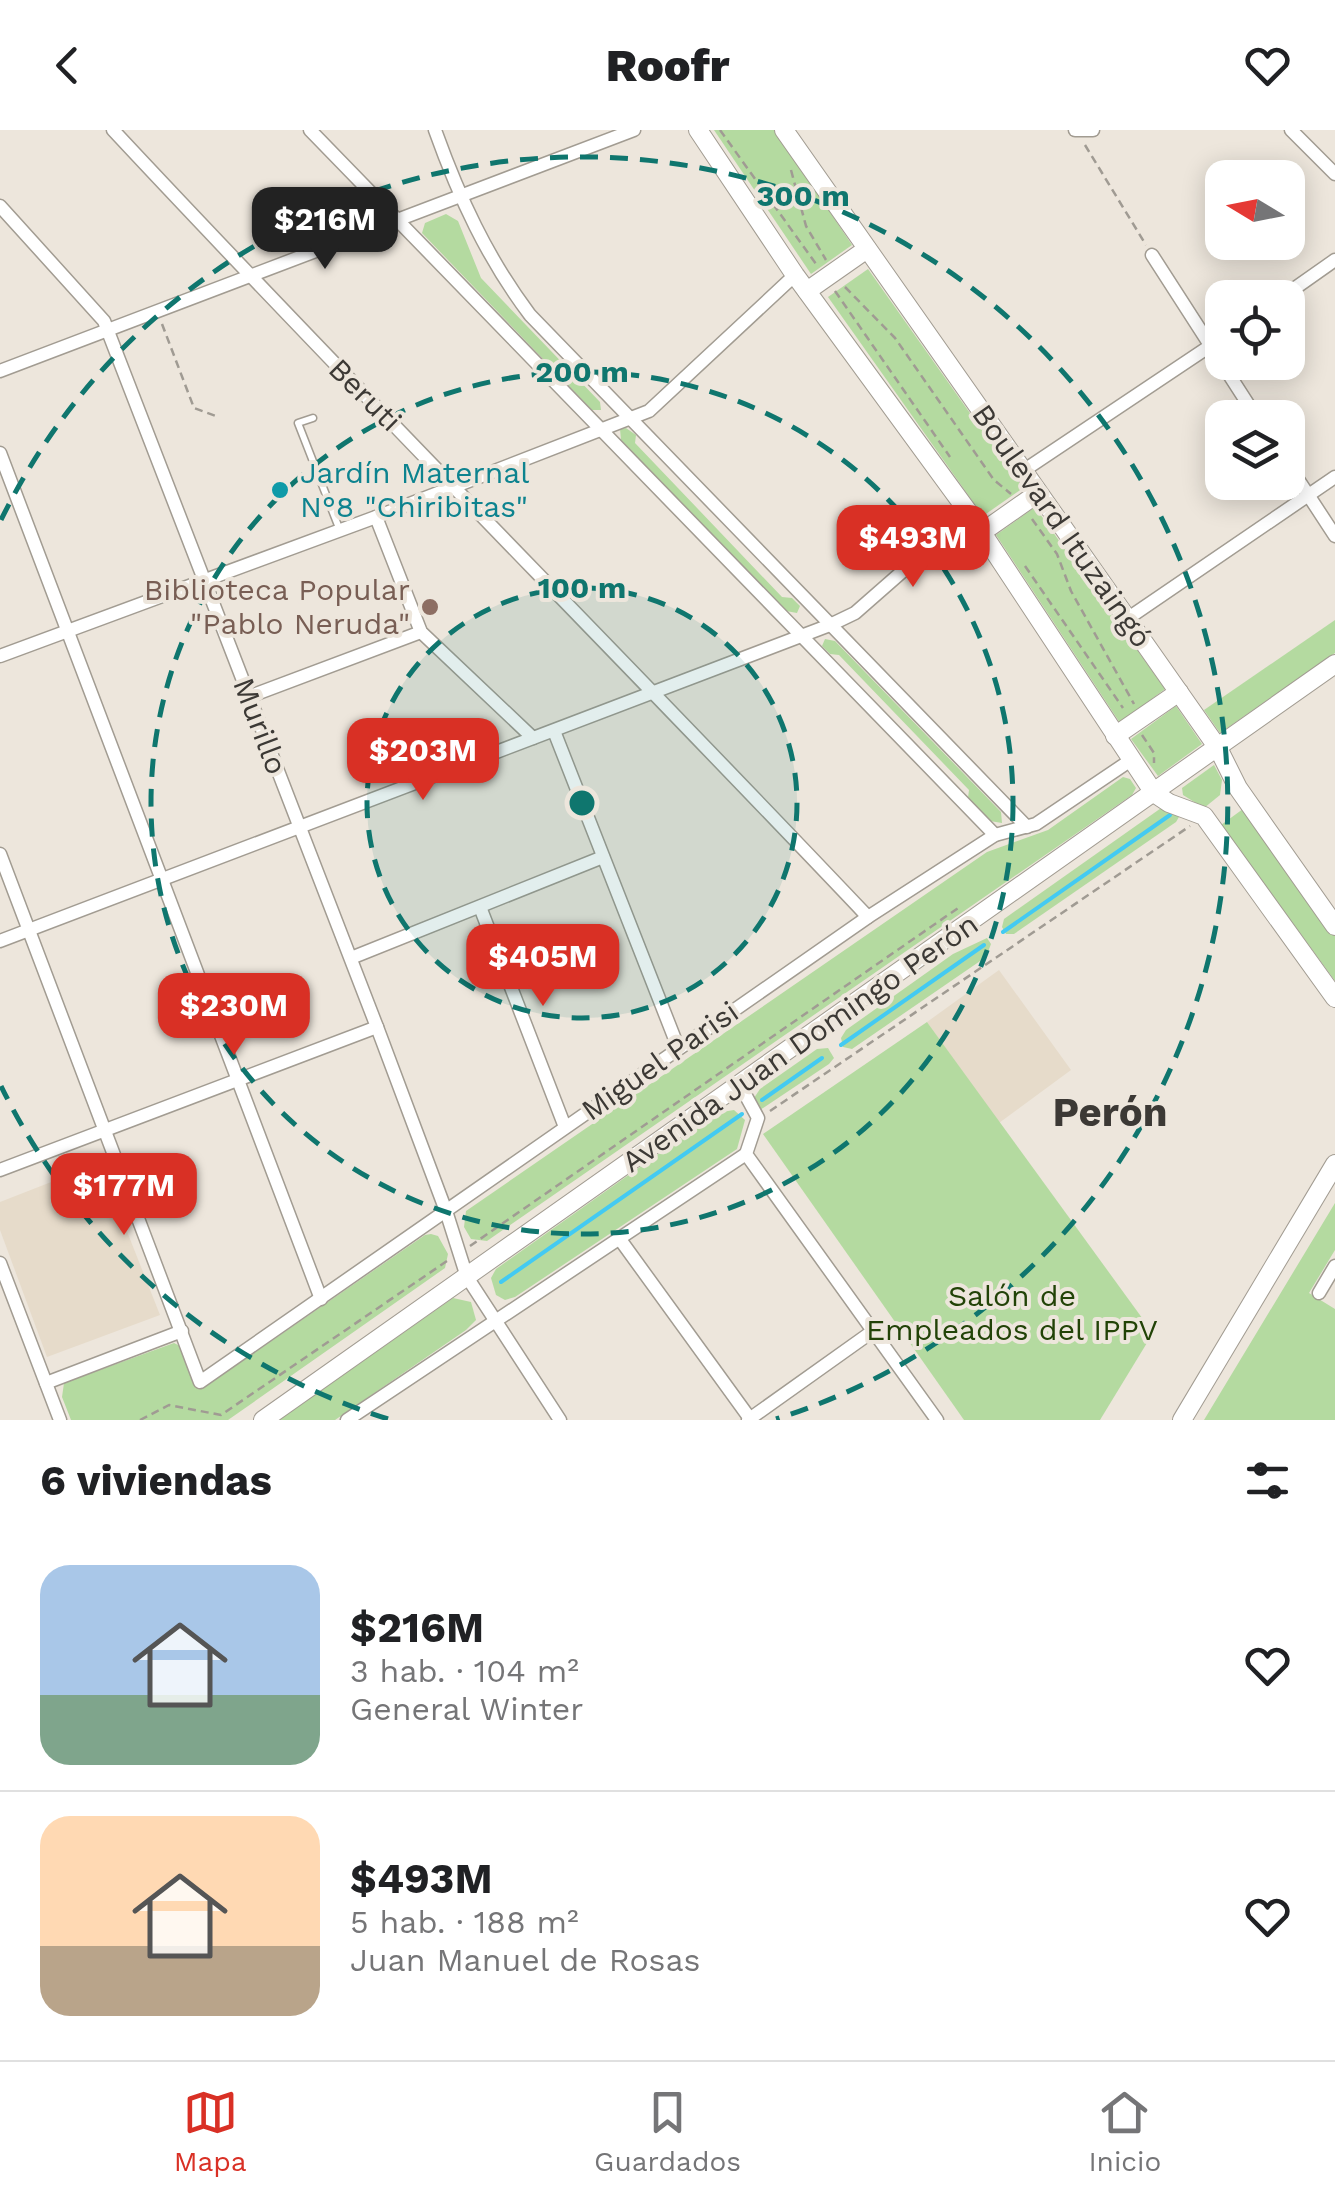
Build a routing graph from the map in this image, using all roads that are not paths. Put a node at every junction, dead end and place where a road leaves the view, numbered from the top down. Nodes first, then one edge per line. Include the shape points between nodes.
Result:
1 (113, 130) edge
2 (310, 130) edge
3 (435, 130) edge
4 (634, 130) edge
5 (698, 130) edge
6 (784, 130) edge
7 (1076, 130) edge
8 (1093, 130) edge
9 (1291, 130) edge
10 (1335, 174) edge
11 (459, 196) junction
12 (0, 206) edge
13 (399, 222) junction
14 (867, 249) junction
15 (1152, 255) road end
16 (1335, 260) edge
17 (795, 275) junction
18 (251, 278) junction
19 (1305, 281) edge
20 (807, 291) junction
21 (108, 332) junction
22 (1205, 339) edge
23 (1205, 350) edge
24 (0, 371) edge
25 (313, 418) dead end
26 (628, 420) junction
27 (601, 429) junction
28 (0, 453) edge
29 (1023, 471) junction
30 (1335, 477) edge
31 (454, 486) junction
32 (1305, 491) edge
33 (1308, 496) junction
34 (1031, 499) junction
35 (968, 513) junction
36 (376, 517) junction
37 (339, 530) junction
38 (982, 533) junction
39 (1335, 536) edge
40 (204, 581) junction
41 (1128, 619) junction
42 (830, 625) junction
43 (67, 631) junction
44 (421, 632) junction
45 (801, 637) junction
46 (0, 656) edge
47 (1335, 664) edge
48 (1178, 692) junction
49 (656, 693) junction
50 (248, 697) junction
51 (554, 731) junction
52 (1115, 736) junction
53 (533, 738) junction
54 (1218, 748) junction
55 (1131, 760) junction
56 (1150, 786) junction
57 (300, 827) junction
58 (1027, 827) junction
59 (995, 835) junction
60 (0, 854) edge
61 (603, 857) junction
62 (161, 880) junction
63 (480, 907) junction
64 (868, 917) junction
65 (1335, 926) edge
66 (29, 930) junction
67 (0, 940) edge
68 (351, 958) junction
69 (1335, 998) edge
70 (377, 1026) junction
71 (678, 1048) junction
72 (236, 1080) junction
73 (740, 1085) junction
74 (566, 1127) junction
75 (106, 1130) junction
76 (746, 1154) junction
77 (1335, 1164) edge
78 (0, 1170) edge
79 (446, 1211) junction
80 (619, 1238) junction
81 (0, 1263) edge
82 (1335, 1267) edge
83 (466, 1277) junction
84 (1319, 1293) dead end
85 (320, 1300) junction
86 (495, 1321) junction
87 (182, 1331) junction
88 (873, 1331) junction
89 (46, 1383) junction
90 (60, 1420) edge
91 (263, 1420) edge
92 (346, 1420) edge
93 (560, 1420) edge
94 (750, 1420) edge
95 (937, 1420) edge
96 (1182, 1420) edge

1 - 18 street, Beruti
2 - 13 street
3 - 11 street
4 - 11 street
5 - 17 main road
6 - 14 main road, Boulevard Ituzaingó
7 - 8 street
9 - 10 street
11 - 13 street
11 - 26 street via 506,284
12 - 21 street, Murillo
13 - 18 street
13 - 27 street
14 - 20 main road
14 - 29 main road, Boulevard Ituzaingó
15 - 22 street
16 - 19 street
17 - 20 main road
17 - 26 street via 649,411
18 - 21 street
18 - 31 street, Beruti
20 - 35 main road
21 - 24 street
21 - 40 street, Murillo
23 - 29 street
25 - 37 lane via 298,423
26 - 27 street
26 - 42 street
27 - 31 street
27 - 45 street
28 - 43 street
29 - 34 main road, Boulevard Ituzaingó
30 - 33 street
31 - 36 street
31 - 49 street, Beruti
32 - 33 street
33 - 39 street
33 - 41 street
34 - 38 main road
34 - 41 main road, Boulevard Ituzaingó
35 - 38 main road
35 - 42 street via 856,613
36 - 37 street
36 - 44 street
37 - 40 street
38 - 52 main road
40 - 43 street
40 - 50 street, Murillo
41 - 48 main road, Boulevard Ituzaingó
42 - 45 street
42 - 58 street
43 - 46 street
43 - 62 street
44 - 50 street
44 - 53 street
45 - 49 street
45 - 59 street
47 - 54 main road, Avenida Juan Domingo Perón
48 - 52 main road
48 - 54 main road, Boulevard Ituzaingó
49 - 51 street
49 - 64 street, Beruti
50 - 57 street, Murillo
51 - 53 street
51 - 61 street
52 - 55 main road
53 - 57 street
54 - 56 main road, Avenida Juan Domingo Perón
54 - 65 main road, Boulevard Ituzaingó via 1238,788
55 - 56 main road
55 - 58 street, Miguel Parisi
56 - 69 main road via 1168,803 1204,816
56 - 73 main road, Avenida Juan Domingo Perón
57 - 62 street
57 - 68 street, Murillo
58 - 59 street, Miguel Parisi
59 - 64 street, Miguel Parisi
60 - 66 street
61 - 63 street
61 - 71 street
62 - 66 street
62 - 72 street
63 - 68 street
63 - 74 street
64 - 71 street, Miguel Parisi
66 - 67 street
66 - 75 street
68 - 70 street, Murillo
70 - 72 street
70 - 79 street, Murillo
71 - 74 street, Miguel Parisi
72 - 75 street
72 - 85 street
73 - 76 street via 758,1118
73 - 83 main road, Avenida Juan Domingo Perón
74 - 79 street, Miguel Parisi
75 - 78 street
75 - 87 street
76 - 80 street
76 - 88 street
77 - 96 main road
79 - 83 street, Murillo
79 - 85 street, Miguel Parisi
80 - 86 street
80 - 94 street
81 - 89 street
82 - 84 street
83 - 86 street, Murillo
83 - 91 main road, Avenida Juan Domingo Perón
85 - 87 street, Miguel Parisi via 200,1382
86 - 92 street
86 - 93 street, Murillo
87 - 89 street
88 - 94 street
88 - 95 street
89 - 90 street

